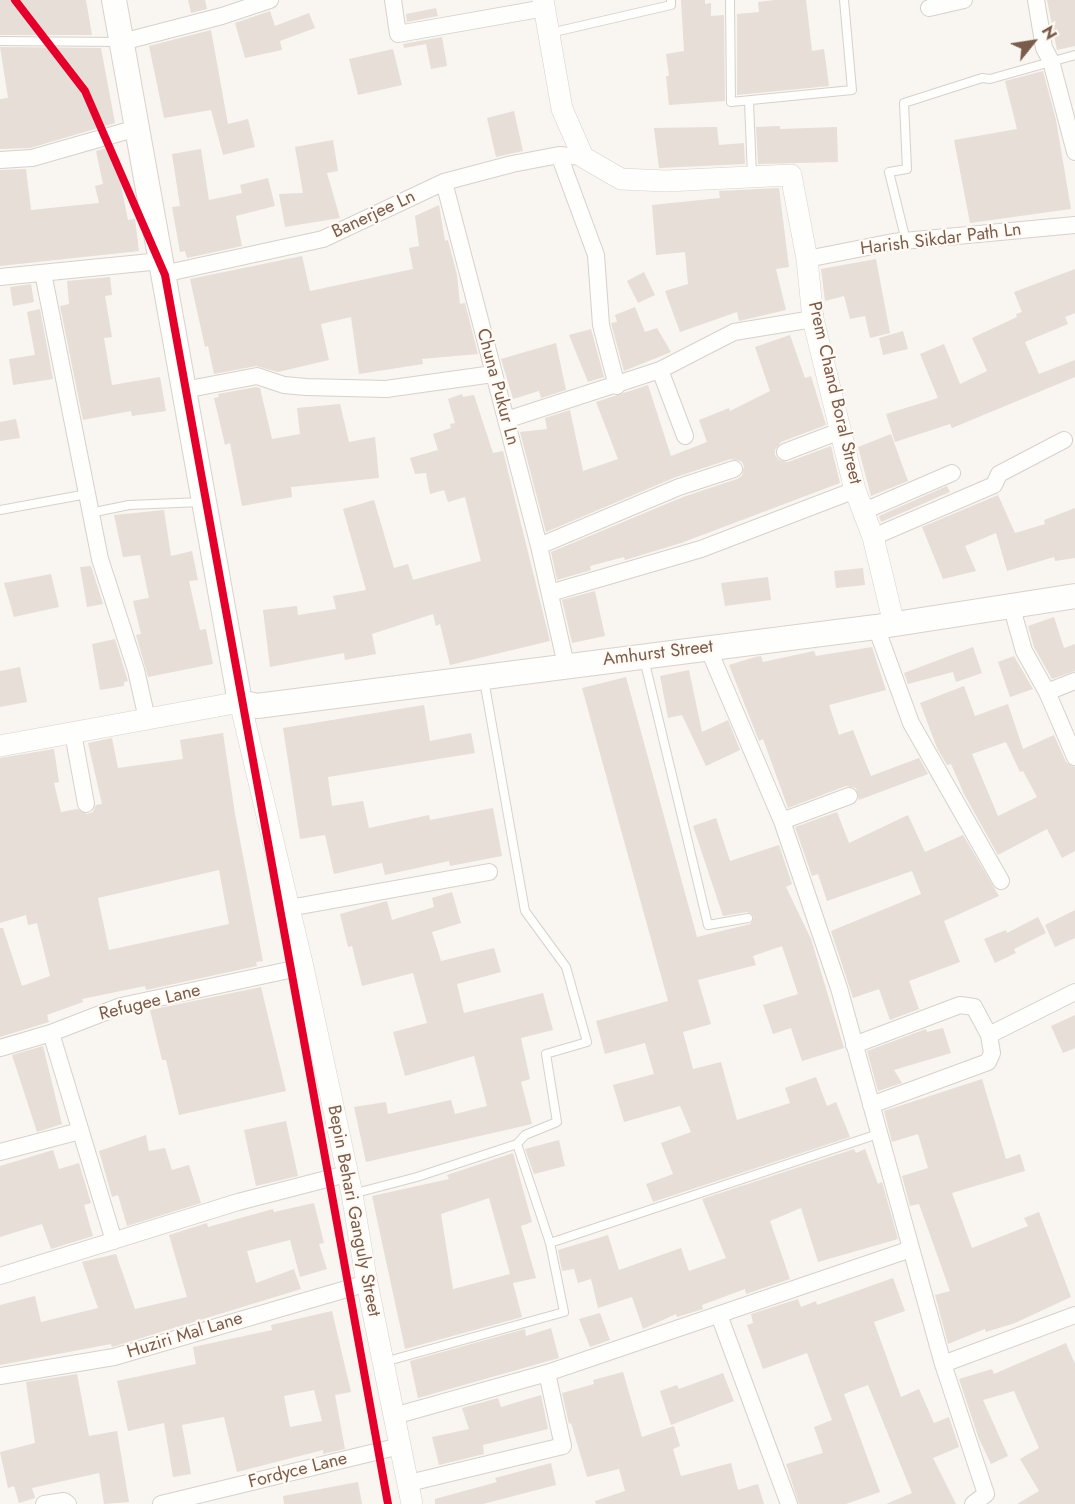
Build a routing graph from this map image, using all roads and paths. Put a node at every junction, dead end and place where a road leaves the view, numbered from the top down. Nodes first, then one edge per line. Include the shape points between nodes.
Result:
1 (114, 0) edge
2 (270, 0) edge
3 (393, 0) edge
4 (671, 0) edge
5 (730, 0) edge
6 (844, 0) edge
7 (964, 0) edge
8 (1036, 0) edge
9 (544, 4) edge
10 (928, 4) edge
11 (549, 33) junction
12 (0, 41) edge
13 (122, 42) junction
14 (1075, 55) edge
15 (1051, 61) junction
16 (749, 102) junction
17 (137, 128) junction
18 (1075, 152) edge
19 (559, 155) junction
20 (583, 157) junction
21 (0, 160) edge
22 (752, 176) junction
23 (444, 182) junction
24 (1075, 225) edge
25 (906, 241) junction
26 (807, 259) junction
27 (162, 268) junction
28 (43, 273) junction
29 (0, 277) edge
30 (813, 319) junction
31 (660, 370) junction
32 (493, 374) junction
33 (617, 386) junction
34 (184, 390) junction
35 (506, 420) junction
36 (840, 431) junction
37 (685, 436) dead end
38 (1064, 440) dead end
39 (784, 452) dead end
40 (734, 469) dead end
41 (952, 473) dead end
42 (855, 490) junction
43 (87, 494) junction
44 (204, 502) junction
45 (0, 510) edge
46 (864, 511) junction
47 (90, 513) junction
48 (873, 537) junction
49 (539, 546) junction
50 (550, 593) junction
51 (1075, 596) edge
52 (1011, 605) junction
53 (885, 625) junction
54 (708, 648) junction
55 (644, 656) junction
56 (566, 665) junction
57 (483, 676) junction
58 (1075, 681) edge
59 (1047, 692) junction
60 (240, 702) junction
61 (147, 719) junction
62 (73, 733) junction
63 (0, 746) edge
64 (1075, 757) edge
65 (849, 796) dead end
66 (86, 804) dead end
67 (782, 820) junction
68 (489, 872) dead end
69 (1001, 880) dead end
70 (289, 908) junction
71 (748, 918) dead end
72 (303, 967) junction
73 (1075, 992) edge
74 (51, 1033) junction
75 (989, 1035) junction
76 (854, 1045) junction
77 (0, 1048) edge
78 (871, 1105) junction
79 (80, 1131) junction
80 (878, 1134) junction
81 (517, 1144) junction
82 (0, 1152) edge
83 (349, 1184) junction
84 (114, 1241) junction
85 (550, 1243) junction
86 (911, 1249) junction
87 (0, 1276) edge
88 (367, 1283) junction
89 (719, 1315) junction
90 (1075, 1315) edge
91 (383, 1362) junction
92 (942, 1364) junction
93 (547, 1373) junction
94 (0, 1376) edge
95 (394, 1416) junction
96 (400, 1446) junction
97 (409, 1483) junction
98 (44, 1504) edge
99 (68, 1504) edge
100 (161, 1504) edge
101 (412, 1504) edge
102 (789, 1504) edge
103 (973, 1504) edge

1 - 13 main road, Bepin Behari Ganguly Street
2 - 13 street
3 - 9 street via 398,34
4 - 11 lane via 671,5
5 - 16 lane via 731,102
6 - 16 lane via 852,90
7 - 10 street
8 - 15 street via 1044,48
9 - 11 street
11 - 20 street via 562,109
12 - 13 lane
13 - 17 main road, Bepin Behari Ganguly Street
14 - 15 lane
15 - 18 street
15 - 25 lane via 904,103 907,169 889,172
16 - 22 lane
17 - 21 street via 32,158
17 - 27 main road, Bepin Behari Ganguly Street
19 - 20 street, Banerjee Ln
19 - 23 street, Banerjee Ln
19 - 33 street via 596,255 601,325
20 - 22 street, Prem Chand Boral Street via 621,179 666,181
22 - 26 street, Prem Chand Boral Street via 791,175
23 - 27 street, Banerjee Ln via 323,239
23 - 32 street, Chuna Pukur Ln
24 - 25 street, Harish Sikdar Path Ln
25 - 26 street, Harish Sikdar Path Ln
26 - 30 street, Prem Chand Boral Street
27 - 28 street, Banerjee Ln
27 - 34 main road, Bepin Behari Ganguly Street
28 - 29 street, Banerjee Ln
28 - 43 street
30 - 31 street via 734,332
30 - 36 street, Prem Chand Boral Street
31 - 33 street
31 - 37 street
32 - 34 street via 386,389 284,385 257,376
32 - 35 street, Chuna Pukur Ln
33 - 35 street
34 - 44 main road, Bepin Behari Ganguly Street
35 - 49 street, Chuna Pukur Ln
36 - 39 street
36 - 42 street, Prem Chand Boral Street
38 - 48 street via 999,474 994,485
40 - 49 street via 679,487
41 - 46 street
42 - 46 street, Prem Chand Boral Street
42 - 50 street via 701,549
43 - 45 lane
43 - 47 street
44 - 47 lane via 129,505
44 - 60 main road, Bepin Behari Ganguly Street
46 - 48 street, Prem Chand Boral Street
47 - 61 street
48 - 53 street, Prem Chand Boral Street
49 - 50 street, Chuna Pukur Ln
50 - 56 street, Chuna Pukur Ln
51 - 52 main road, Amhurst Street
52 - 53 main road, Amhurst Street
52 - 59 street via 1024,651
53 - 54 main road, Amhurst Street
53 - 69 street via 910,723
54 - 55 main road, Amhurst Street
54 - 67 street
55 - 56 main road, Amhurst Street
55 - 71 lane via 708,925
56 - 57 main road, Amhurst Street
57 - 60 main road, Amhurst Street via 257,706
57 - 81 lane via 525,911 566,967 587,1042 546,1054 557,1122 525,1135
58 - 59 street
59 - 64 street
60 - 61 street
60 - 70 street, Bepin Behari Ganguly Street
61 - 62 street
62 - 63 street
62 - 66 street
65 - 67 street
67 - 76 street via 839,988
68 - 70 street
70 - 72 street, Bepin Behari Ganguly Street
72 - 74 street, Refugee Lane via 121,1006
72 - 83 street, Bepin Behari Ganguly Street
73 - 75 street
74 - 77 street, Refugee Lane
74 - 79 street
75 - 76 street via 974,1007 960,1005
75 - 78 street via 992,1053 988,1062
76 - 78 street
78 - 80 street
79 - 82 street
79 - 84 street
80 - 85 lane
80 - 86 street
81 - 83 lane via 417,1177
81 - 85 lane
83 - 84 street via 238,1202
83 - 88 street, Bepin Behari Ganguly Street
84 - 87 street
85 - 91 lane via 564,1312
86 - 89 street
86 - 92 street
88 - 91 street, Bepin Behari Ganguly Street
88 - 94 street, Huziri Mal Lane via 114,1357
89 - 93 street
89 - 102 street
90 - 92 street
91 - 95 street, Bepin Behari Ganguly Street
92 - 103 street via 986,1494
93 - 95 street
93 - 97 street via 563,1446
95 - 96 street, Bepin Behari Ganguly Street
96 - 97 street, Bepin Behari Ganguly Street
96 - 100 street, Fordyce Lane
97 - 101 street, Bepin Behari Ganguly Street
98 - 99 street

